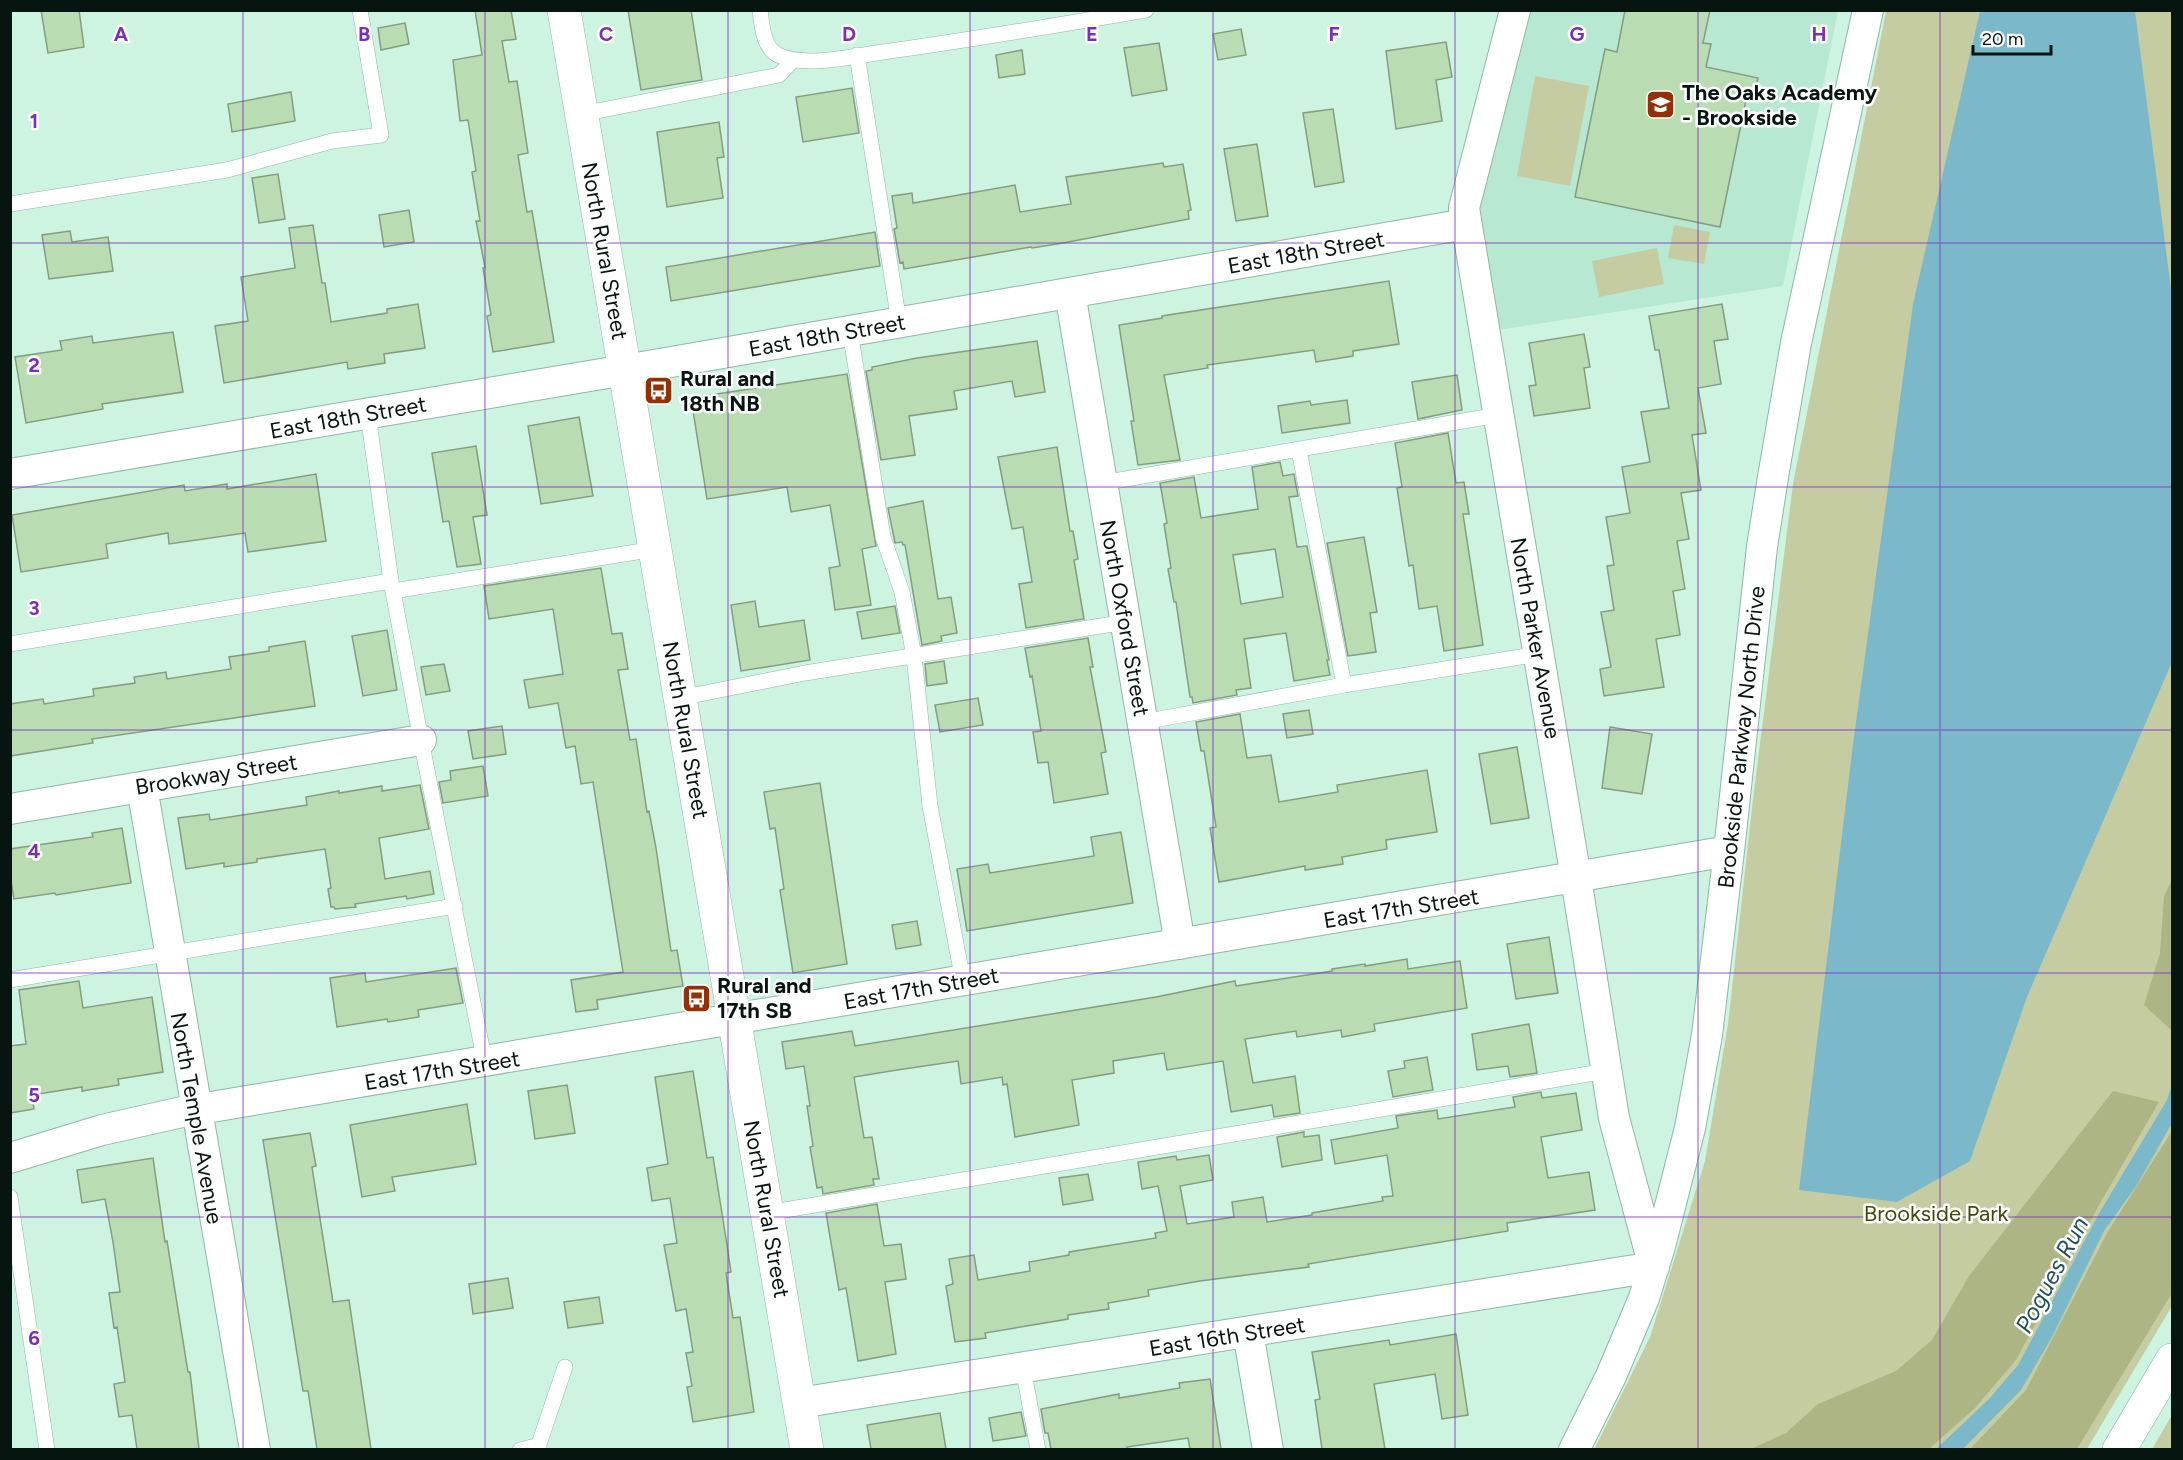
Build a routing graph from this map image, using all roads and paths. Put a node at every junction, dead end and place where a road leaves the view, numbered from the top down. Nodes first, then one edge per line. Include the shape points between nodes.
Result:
1 (360, 10) edge
2 (564, 10) edge
3 (760, 10) edge
4 (1146, 10) edge
5 (1515, 10) edge
6 (1868, 10) edge
7 (857, 55) junction
8 (793, 60) junction
9 (582, 114) junction
10 (10, 204) edge
11 (1466, 224) junction
12 (1070, 293) junction
13 (899, 322) junction
14 (850, 331) junction
15 (625, 370) junction
16 (368, 414) junction
17 (1498, 415) junction
18 (1299, 450) junction
19 (10, 474) edge
20 (1102, 483) junction
21 (655, 549) junction
22 (392, 586) junction
23 (1126, 622) junction
24 (10, 644) edge
25 (1539, 654) junction
26 (915, 656) junction
27 (1344, 685) junction
28 (680, 698) junction
29 (1143, 722) junction
30 (421, 740) junction
31 (142, 787) junction
32 (10, 809) edge
33 (1729, 851) junction
34 (1576, 878) junction
35 (455, 906) junction
36 (1180, 944) junction
37 (169, 953) junction
38 (10, 980) edge
39 (963, 981) junction
40 (735, 1019) junction
41 (485, 1063) junction
42 (1606, 1071) junction
43 (196, 1110) junction
44 (10, 1158) edge
45 (10, 1197) edge
46 (767, 1213) junction
47 (1654, 1267) junction
48 (1248, 1332) junction
49 (2172, 1359) edge
50 (565, 1367) dead end
51 (1023, 1368) junction
52 (799, 1403) junction
53 (537, 1448) edge
54 (47, 1449) edge
55 (255, 1449) edge
56 (520, 1449) edge
57 (807, 1449) edge
58 (1038, 1449) edge
59 (1268, 1449) edge
60 (1574, 1449) edge
61 (2119, 1449) edge

1 - 10 lane via 381,135 332,141 227,171
2 - 9 main road, North Rural Street
3 - 8 lane via 763,35 772,51
4 - 7 lane
5 - 11 street, North Parker Avenue via 1464,208
6 - 33 street, Brookside Parkway North Drive via 1796,343 1773,477
7 - 8 lane
7 - 13 lane
8 - 9 lane via 778,75
9 - 15 main road, North Rural Street
11 - 12 street, East 18th Street
11 - 17 street, North Parker Avenue
12 - 13 street, East 18th Street
12 - 20 street, North Oxford Street
13 - 14 street, East 18th Street
14 - 15 street, East 18th Street
14 - 26 lane via 883,537 902,592
15 - 16 street, East 18th Street
15 - 21 main road, North Rural Street
16 - 19 street, East 18th Street
16 - 22 lane
17 - 18 lane
17 - 25 street, North Parker Avenue
18 - 20 lane
18 - 27 lane
20 - 23 street, North Oxford Street
21 - 22 lane
21 - 28 main road, North Rural Street
22 - 24 lane
22 - 30 lane
23 - 26 lane
23 - 29 street, North Oxford Street
25 - 27 lane
25 - 34 street, North Parker Avenue
26 - 28 lane
26 - 39 lane via 930,806
27 - 29 lane
28 - 40 main road, North Rural Street
29 - 36 street, North Oxford Street
30 - 31 street, Brookway Street
30 - 35 lane
31 - 32 street, Brookway Street
31 - 37 street, North Temple Avenue
33 - 34 street, East 17th Street
33 - 47 street, Brookside Parkway North Drive via 1707,1035 1690,1128
34 - 36 street, East 17th Street
34 - 42 street, North Parker Avenue
35 - 37 lane
35 - 41 lane
36 - 39 street, East 17th Street
37 - 38 lane
37 - 43 street, North Temple Avenue
39 - 40 street, East 17th Street
40 - 41 street, East 17th Street
40 - 46 main road, North Rural Street
41 - 43 street, East 17th Street
42 - 46 lane
42 - 47 street, North Parker Avenue via 1614,1118
43 - 44 street, East 17th Street via 102,1130
43 - 55 street, North Temple Avenue
45 - 54 lane
46 - 52 main road, North Rural Street
47 - 48 street, East 16th Street
47 - 60 street, Brookside Parkway North Drive via 1611,1376
48 - 51 street, East 16th Street
48 - 59 street
49 - 61 main road
50 - 53 lane
51 - 52 street, East 16th Street
51 - 58 lane
52 - 57 main road, North Rural Street
53 - 56 lane

